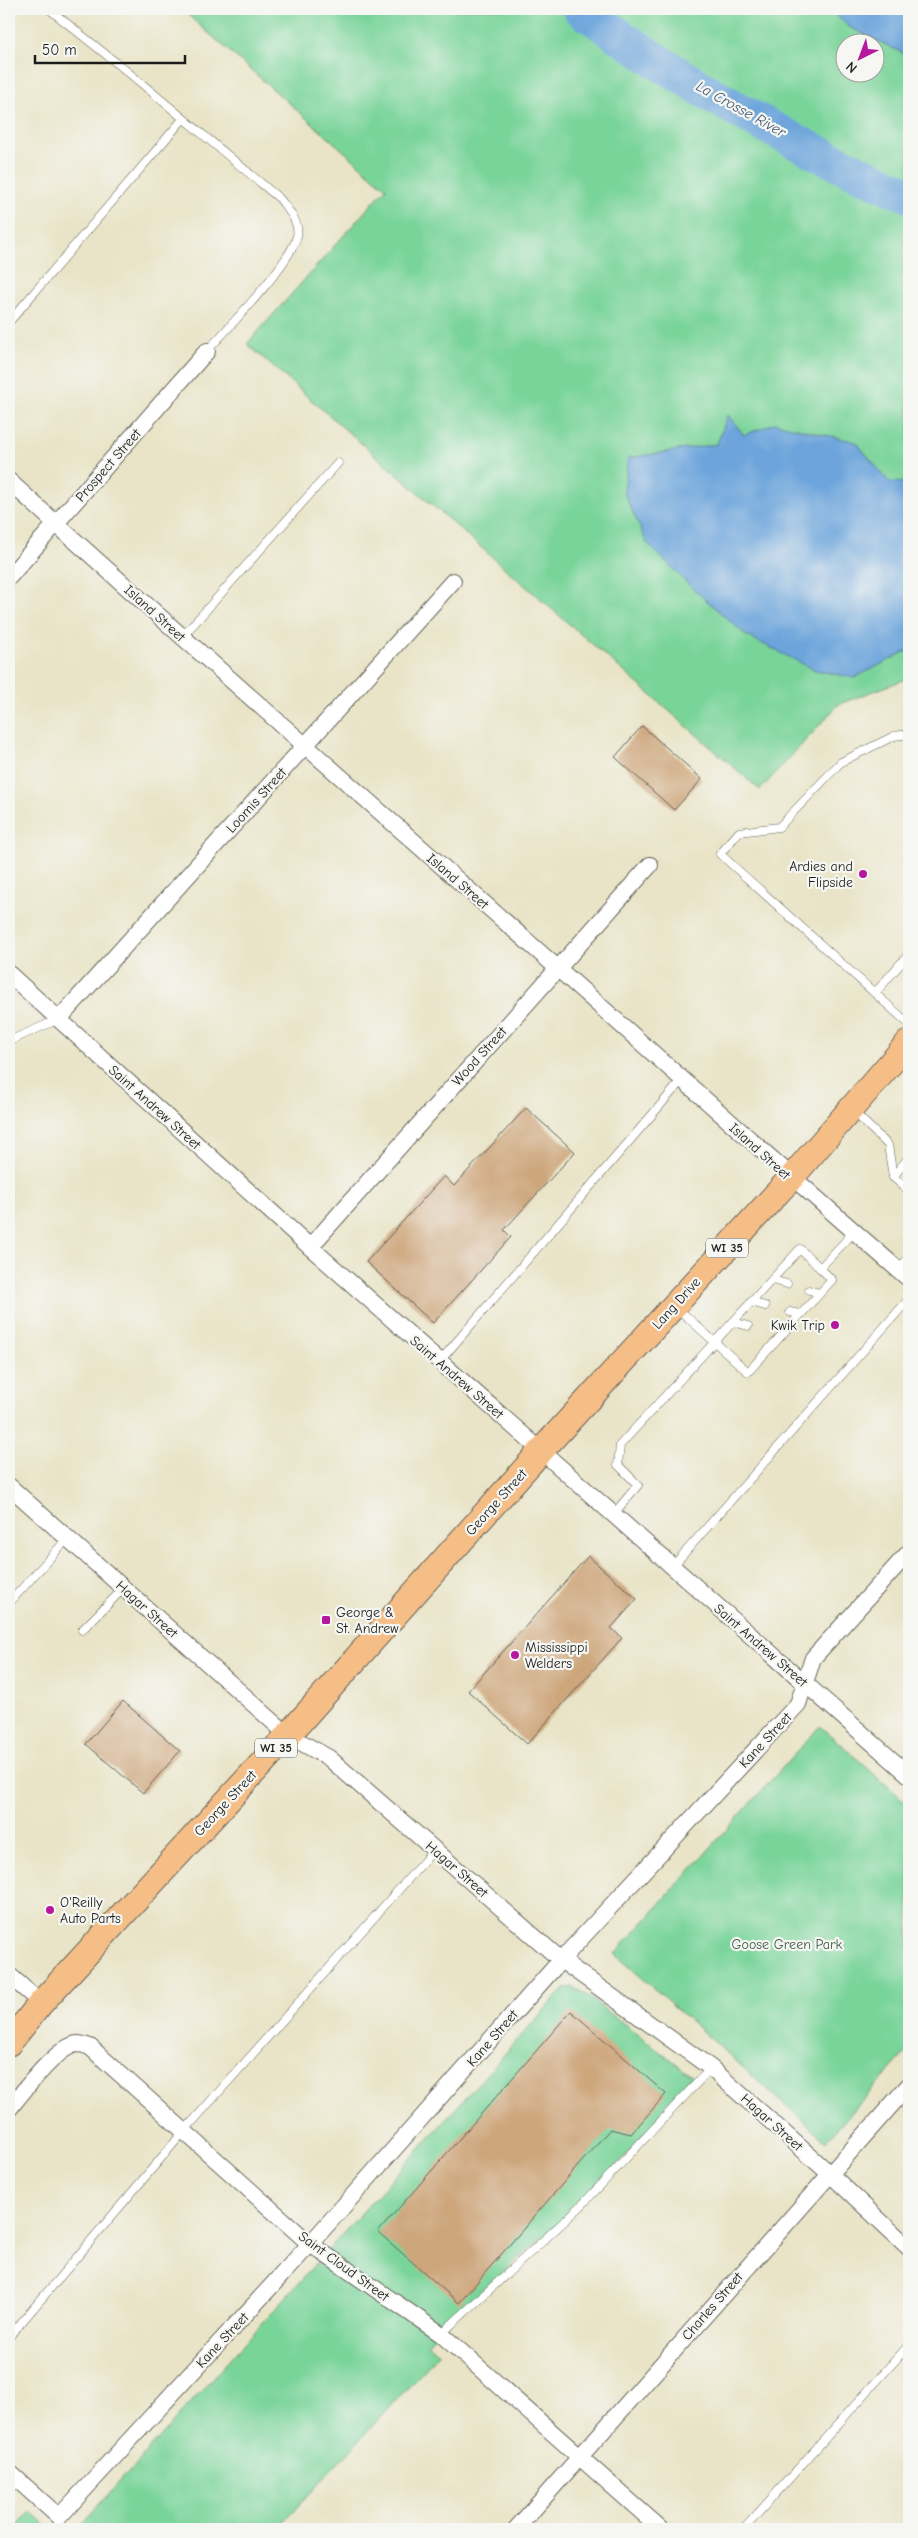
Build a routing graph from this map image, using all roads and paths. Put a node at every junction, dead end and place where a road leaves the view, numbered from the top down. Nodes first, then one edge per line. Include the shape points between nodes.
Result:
1 (49, 9) edge
2 (183, 119) junction
3 (9, 322) edge
4 (207, 352) joint
5 (338, 463) dead end
6 (9, 481) edge
7 (56, 524) junction
8 (9, 577) edge
9 (453, 581) dead end
10 (182, 637) junction
11 (909, 734) edge
12 (304, 747) junction
13 (650, 865) dead end
14 (909, 954) edge
15 (557, 968) junction
16 (9, 974) edge
17 (876, 993) junction
18 (59, 1019) junction
19 (909, 1024) edge
20 (9, 1041) edge
21 (909, 1042) edge
22 (682, 1080) junction
23 (851, 1109) junction
24 (909, 1157) edge
25 (893, 1177) junction
26 (791, 1178) junction
27 (909, 1191) edge
28 (854, 1232) junction
29 (310, 1247) junction
30 (909, 1258) edge
31 (820, 1268) junction
32 (904, 1274) edge
33 (772, 1280) junction
34 (787, 1284) dead end
35 (809, 1290) dead end
36 (820, 1293) junction
37 (909, 1299) edge
38 (751, 1302) junction
39 (674, 1306) junction
40 (765, 1306) dead end
41 (790, 1312) dead end
42 (800, 1314) junction
43 (733, 1322) junction
44 (748, 1326) dead end
45 (773, 1332) dead end
46 (782, 1335) junction
47 (715, 1342) junction
48 (440, 1361) junction
49 (541, 1451) junction
50 (9, 1486) edge
51 (612, 1516) junction
52 (68, 1538) junction
53 (909, 1552) edge
54 (672, 1567) junction
55 (124, 1588) junction
56 (9, 1603) edge
57 (82, 1630) dead end
58 (805, 1684) junction
59 (288, 1735) junction
60 (909, 1775) edge
61 (434, 1850) junction
62 (561, 1960) junction
63 (9, 1975) edge
64 (41, 2003) junction
65 (9, 2043) edge
66 (711, 2068) junction
67 (909, 2085) edge
68 (9, 2109) edge
69 (185, 2130) junction
70 (829, 2173) junction
71 (310, 2244) junction
72 (909, 2248) edge
73 (441, 2334) junction
74 (9, 2337) edge
75 (909, 2345) edge
76 (580, 2456) junction
77 (9, 2472) edge
78 (516, 2529) edge
79 (661, 2529) edge
80 (744, 2529) edge

1 - 2 lane
2 - 3 lane
2 - 4 lane via 280,199 294,217 297,235 288,255
4 - 7 street, Prospect Street
5 - 10 lane
6 - 7 street, Island Street
7 - 8 street, Prospect Street
7 - 10 street, Island Street
9 - 12 street, Loomis Street
10 - 12 street, Island Street
11 - 17 lane via 894,736 841,762 780,827 739,832 720,854
12 - 15 street, Island Street
12 - 18 street, Loomis Street
13 - 15 street, Wood Street
14 - 17 lane
15 - 22 street, Island Street
15 - 29 street, Wood Street
16 - 18 street, Saint Andrew Street
17 - 19 lane
18 - 20 lane
18 - 29 street, Saint Andrew Street
21 - 23 main road, Lang Drive / WI 35
22 - 26 street, Island Street
22 - 48 lane
23 - 25 lane via 888,1145
23 - 26 main road, Lang Drive / WI 35
24 - 25 lane
25 - 27 lane
26 - 28 street, Island Street
26 - 39 main road, Lang Drive / WI 35
28 - 31 lane
28 - 32 street, Island Street
29 - 48 street, Saint Andrew Street
30 - 32 lane
31 - 33 lane via 800,1250
31 - 36 lane via 832,1280
33 - 34 lane
33 - 38 lane
35 - 36 lane
36 - 42 lane
37 - 54 lane
38 - 40 lane
38 - 43 lane
39 - 47 lane
39 - 49 main road, Lang Drive / WI 35
41 - 42 lane
42 - 46 lane
43 - 44 lane
43 - 47 lane
45 - 46 lane
46 - 47 lane via 748,1372
47 - 51 lane via 620,1445 618,1465 638,1485
48 - 49 street, Saint Andrew Street
49 - 51 street, Saint Andrew Street
49 - 59 main road, George Street / WI 35
50 - 52 street, Hagar Street
51 - 54 street, Saint Andrew Street
52 - 55 street, Hagar Street
52 - 56 lane
53 - 58 street, Kane Street via 814,1658
54 - 58 street, Saint Andrew Street
55 - 57 lane
55 - 59 street, Hagar Street
58 - 60 street, Saint Andrew Street
58 - 62 street, Kane Street via 798,1704
59 - 61 street, Hagar Street via 329,1758
59 - 64 main road, George Street / WI 35
61 - 62 street, Hagar Street
61 - 69 lane
62 - 66 street, Hagar Street
62 - 71 street, Kane Street
63 - 64 street
64 - 65 main road, George Street / WI 35
66 - 70 street, Hagar Street
66 - 73 lane via 581,2206
67 - 70 street, Charles Street
68 - 69 street, Saint Cloud Street via 47,2066 78,2044 90,2047 100,2055
69 - 71 street, Saint Cloud Street
69 - 74 lane
70 - 72 street, Hagar Street
70 - 76 street, Charles Street
71 - 73 street, Saint Cloud Street
71 - 77 street, Kane Street via 59,2517
73 - 76 street, Saint Cloud Street
75 - 80 lane
76 - 78 street, Charles Street
76 - 79 street, Saint Cloud Street

